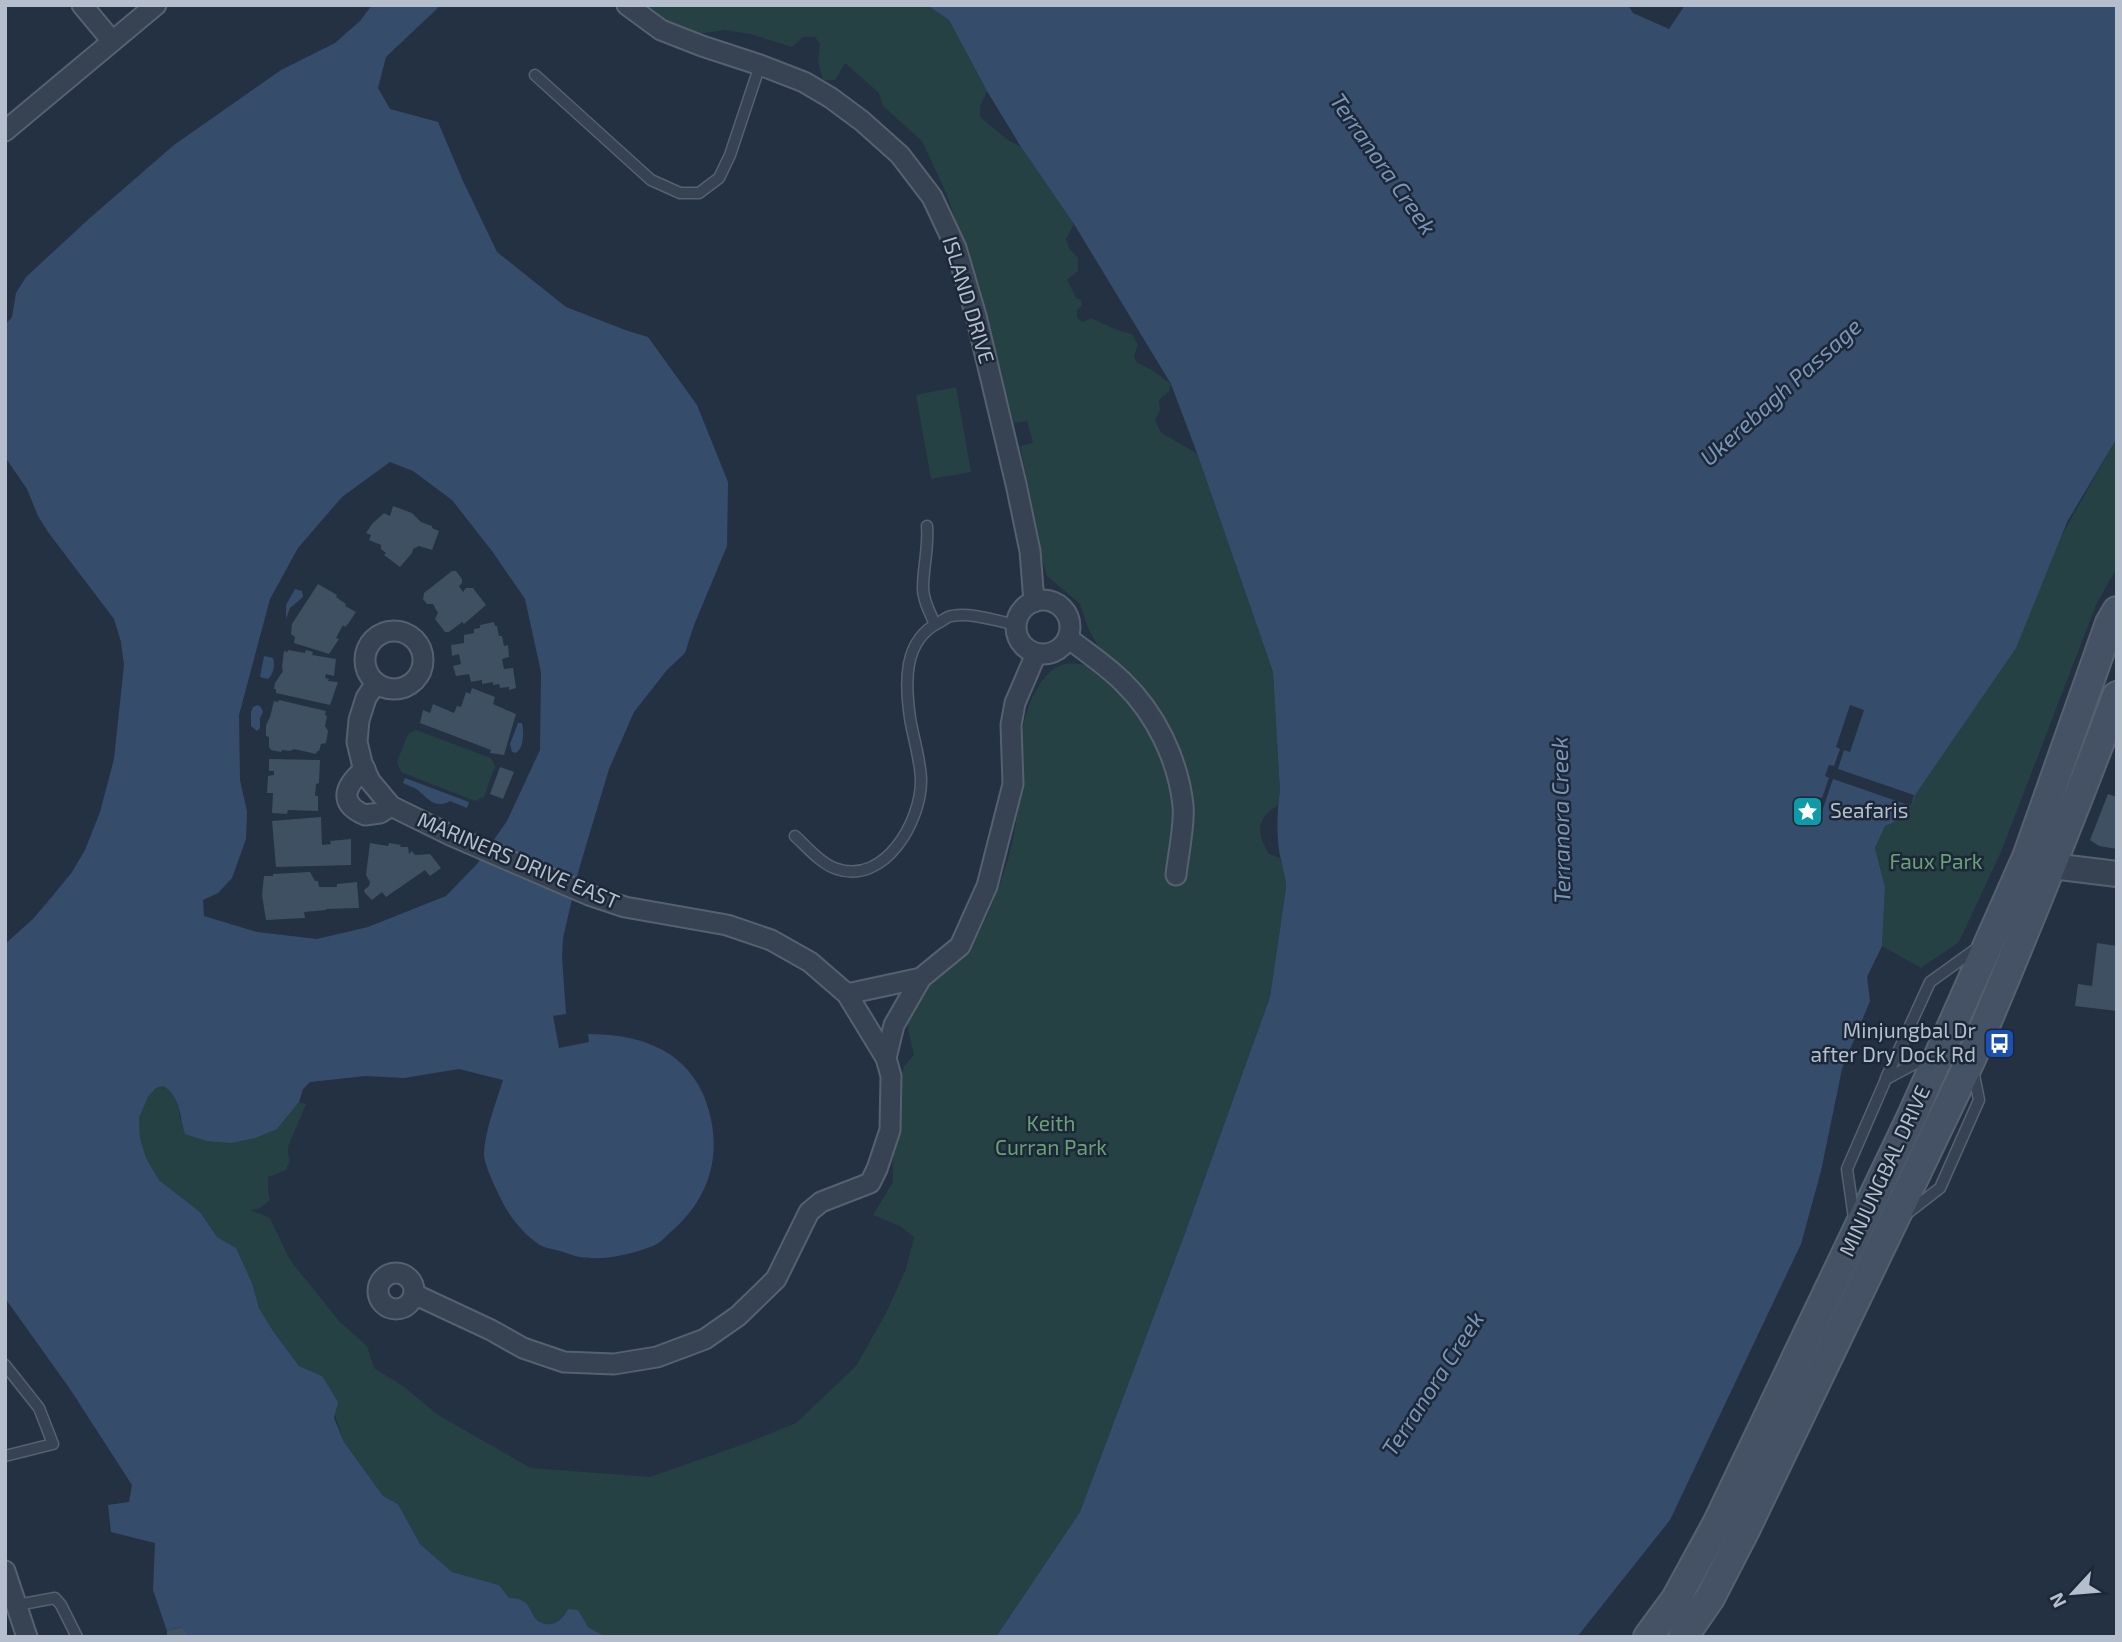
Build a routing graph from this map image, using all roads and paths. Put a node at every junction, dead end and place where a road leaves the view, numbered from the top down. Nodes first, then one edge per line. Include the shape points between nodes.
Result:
1 (82, 5) edge
2 (156, 5) edge
3 (627, 5) edge
4 (112, 41) junction
5 (760, 65) junction
6 (535, 75) dead end
7 (5, 131) edge
8 (927, 526) dead end
9 (1034, 602) junction
10 (2117, 611) edge
11 (935, 624) junction
12 (1016, 625) junction
13 (1068, 638) junction
14 (1036, 654) junction
15 (376, 682) dead end
16 (2117, 696) edge
17 (365, 769) junction
18 (391, 806) junction
19 (795, 836) dead end
20 (2039, 861) junction
21 (2117, 874) edge
22 (1176, 875) dead end
23 (1992, 937) junction
24 (921, 978) junction
25 (847, 994) junction
26 (1942, 1049) junction
27 (886, 1058) junction
28 (1886, 1079) junction
29 (1856, 1232) junction
30 (414, 1294) dead end
31 (5, 1365) edge
32 (5, 1456) edge
33 (5, 1571) edge
34 (18, 1605) junction
35 (1687, 1635) edge
36 (27, 1636) edge
37 (77, 1637) edge
38 (1648, 1637) edge

1 - 4 street
2 - 4 street
3 - 5 street, ISLAND DRIVE via 661,30
4 - 7 street
5 - 6 lane via 730,155 719,178 699,193 680,193 651,180
5 - 9 street, ISLAND DRIVE via 804,82 862,121 900,155 932,197 956,248 976,316 1030,551
8 - 11 lane via 923,590
9 - 12 street via 1022,611
9 - 13 street via 1052,601 1060,606 1070,620
10 - 20 main road, MINJUNGBAL DRIVE
11 - 12 lane via 952,616
11 - 19 lane via 913,647 906,681 921,781 915,814 898,846 882,861 851,871 835,869
12 - 14 street via 1023,646
13 - 14 street via 1059,650
13 - 22 street via 1122,680 1144,704 1161,734 1184,807
14 - 24 street via 1015,703 1013,784 987,886 960,946
15 - 17 street, MARINERS DRIVE EAST via 359,720 357,742
16 - 20 main road, MINJUNGBAL DRIVE
17 - 18 street, MARINERS DRIVE EAST
17 - 18 street via 347,788 353,808 365,816
18 - 25 street, MARINERS DRIVE EAST via 589,895 625,907 744,929 771,940 810,962
20 - 21 street
20 - 23 main road, MINJUNGBAL DRIVE
20 - 35 main road, MINJUNGBAL DRIVE via 2006,980 1972,1059 1745,1530
23 - 26 main road, MINJUNGBAL DRIVE
23 - 28 lane via 1930,982
24 - 25 street
24 - 27 street via 894,1025
25 - 27 street, MARINERS DRIVE EAST
26 - 28 lane
26 - 29 main road, MINJUNGBAL DRIVE
27 - 30 street via 891,1076 890,1130 870,1183 821,1202 809,1212 776,1279 738,1316 705,1339 657,1357 614,1364 564,1362 523,1348
28 - 29 lane via 1847,1169
29 - 38 main road, MINJUNGBAL DRIVE via 1717,1522 1676,1599
31 - 32 lane via 39,1408 53,1444
33 - 34 street
34 - 36 street
34 - 37 lane via 55,1598

